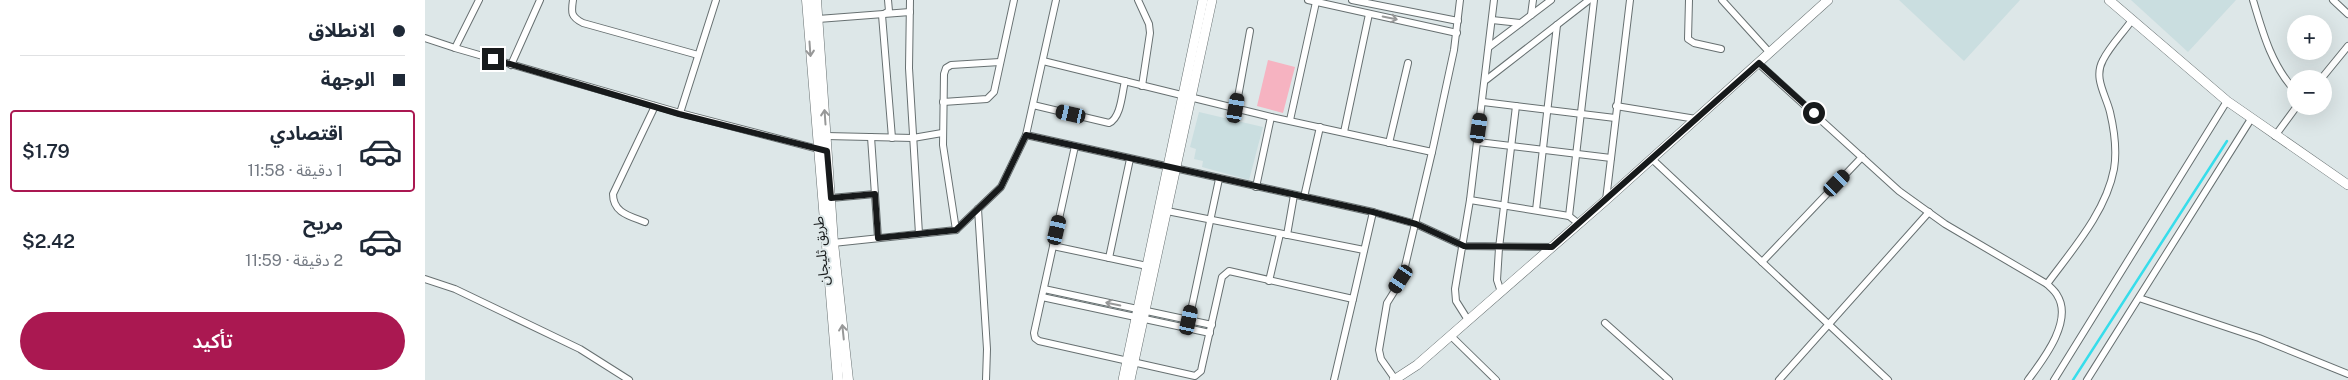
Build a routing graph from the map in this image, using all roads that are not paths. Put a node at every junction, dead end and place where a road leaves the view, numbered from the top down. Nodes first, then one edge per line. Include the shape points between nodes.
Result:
1 (479, 0) edge
2 (540, 0) edge
3 (573, 0) edge
4 (716, 0) edge
5 (807, 0) edge
6 (816, 0) edge
7 (888, 0) edge
8 (910, 0) edge
9 (1014, 0) edge
10 (1056, 0) edge
11 (1138, 0) edge
12 (1203, 0) edge
13 (1212, 0) edge
14 (1308, 0) edge
15 (1352, 0) edge
16 (1461, 0) edge
17 (1494, 0) edge
18 (1533, 0) edge
19 (1551, 0) edge
20 (1589, 0) edge
21 (1594, 0) edge
22 (1630, 0) edge
23 (1689, 0) edge
24 (1722, 0) edge
25 (1828, 0) edge
26 (2109, 0) edge
27 (2253, 0) edge
28 (2333, 0) edge
29 (1316, 2) junction
30 (910, 12) junction
31 (882, 14) junction
32 (1369, 14) junction
33 (2348, 14) edge
34 (1531, 15) junction
35 (818, 20) junction
36 (1492, 20) junction
37 (2132, 20) junction
38 (1458, 21) junction
39 (1520, 23) junction
40 (1557, 25) junction
41 (1250, 31) dead end
42 (1457, 33) junction
43 (425, 38) edge
44 (2348, 46) edge
45 (1489, 47) junction
46 (455, 48) junction
47 (1721, 49) dead end
48 (1770, 53) junction
49 (699, 55) junction
50 (1043, 61) junction
51 (1000, 62) junction
52 (1407, 63) dead end
53 (1759, 63) junction
54 (511, 65) junction
55 (2328, 70) edge
56 (1486, 80) junction
57 (1125, 81) junction
58 (2287, 82) edge
59 (1142, 86) junction
60 (1187, 97) junction
61 (2227, 101) junction
62 (943, 102) junction
63 (1483, 102) junction
64 (1033, 105) junction
65 (655, 106) junction
66 (1515, 106) junction
67 (1616, 106) junction
68 (1236, 108) junction
69 (1548, 109) junction
70 (679, 114) junction
71 (1581, 114) junction
72 (2290, 115) edge
73 (1271, 117) junction
74 (1615, 118) junction
75 (2251, 119) junction
76 (1290, 120) junction
77 (1696, 120) junction
78 (1319, 127) junction
79 (1344, 132) junction
80 (942, 134) junction
81 (1026, 135) junction
82 (826, 136) junction
83 (2275, 136) junction
84 (871, 137) junction
85 (891, 138) junction
86 (913, 138) junction
87 (1478, 142) junction
88 (1389, 143) junction
89 (1075, 146) junction
90 (1511, 146) junction
91 (1544, 149) junction
92 (822, 150) junction
93 (1431, 152) junction
94 (1576, 153) junction
95 (1862, 157) junction
96 (1611, 158) junction
97 (1130, 159) junction
98 (1652, 159) junction
99 (1172, 168) junction
100 (1219, 179) junction
101 (2348, 185) edge
102 (1256, 187) junction
103 (875, 194) junction
104 (1294, 195) junction
105 (1304, 197) junction
106 (831, 198) junction
107 (1470, 200) junction
108 (1606, 200) junction
109 (1504, 205) junction
110 (978, 209) junction
111 (1536, 210) junction
112 (1167, 211) junction
113 (1373, 212) junction
114 (1929, 212) junction
115 (1569, 216) junction
116 (1211, 220) junction
117 (645, 222) dead end
118 (1416, 224) junction
119 (1579, 224) junction
120 (956, 230) junction
121 (919, 234) junction
122 (1284, 234) junction
123 (878, 238) junction
124 (833, 243) junction
125 (1053, 246) junction
126 (1464, 246) junction
127 (1552, 247) junction
128 (1499, 248) junction
129 (1364, 250) junction
130 (1109, 258) junction
131 (1762, 262) junction
132 (1147, 266) junction
133 (425, 279) edge
134 (1269, 281) junction
135 (2047, 284) junction
136 (1044, 289) junction
137 (1501, 292) junction
138 (1042, 297) junction
139 (2139, 298) junction
140 (1353, 299) junction
141 (1141, 314) junction
142 (1189, 320) junction
143 (1468, 320) junction
144 (1605, 323) dead end
145 (1828, 324) junction
146 (1212, 325) junction
147 (1209, 333) junction
148 (1451, 336) junction
149 (1131, 360) junction
150 (2348, 374) edge
151 (629, 380) edge
152 (838, 380) edge
153 (848, 380) edge
154 (986, 380) edge
155 (1123, 380) edge
156 (1130, 380) edge
157 (1334, 380) edge
158 (1394, 380) edge
159 (1496, 380) edge
160 (1669, 380) edge
161 (1779, 380) edge
162 (1888, 380) edge
163 (2028, 380) edge
164 (2054, 380) edge
165 (2087, 380) edge

1 - 46 street
2 - 54 street
3 - 49 street via 571,12 583,23
4 - 49 street
5 -> 92 main road, طريق ثليجان
6 - 35 main road, طريق ثليجان
7 - 31 street via 889,11
8 - 30 street
9 - 51 street
10 - 50 street
11 - 59 street via 1150,33
12 - 60 main road
13 - 60 main road
14 - 29 street
15 - 38 street
16 - 38 street
17 - 36 street
18 - 34 street
19 - 34 street
20 - 40 street
21 - 71 street
22 - 67 street
23 - 47 street via 1688,39
24 - 48 street
25 - 48 main road
26 - 37 main road
27 - 58 street via 2273,60
28 - 33 street
29 - 32 street
29 - 76 street
30 - 31 street
30 - 86 street
31 - 35 street
31 - 85 street
32 -> 42 street
32 - 79 street
34 - 39 street
82 -> 35 main road, طريق ثليجان
36 - 39 street
36 - 45 street
37 - 61 main road
37 - 135 street via 2102,61 2100,70 2100,86 2109,110 2114,141 2114,168 2109,187 2081,236
38 - 42 street
39 - 45 street
40 - 56 street
40 - 69 street
41 - 68 street
42 - 93 street
43 - 46 street
44 - 55 street
45 - 56 street
46 - 54 street
48 - 53 main road
49 - 70 street
50 - 57 street
50 - 64 street
51 - 62 street via 991,96
51 - 62 street via 948,66 944,74
52 - 88 street
53 - 77 main road
53 - 95 street
54 - 65 street
56 - 63 street
57 - 59 street
57 - 64 street via 1117,116 1109,123
59 - 60 street
60 - 68 street
60 - 99 main road
61 - 75 main road
61 - 164 street
62 - 80 street
63 - 66 street
63 - 87 street
64 - 81 street
65 - 70 street
65 - 117 street via 613,194 613,202 619,211
66 - 69 street
66 - 90 street
67 - 74 street
67 - 77 street
68 - 73 street
69 - 71 street
69 - 91 street
70 - 92 street
71 - 74 street
71 - 94 street
72 - 83 street
73 - 76 street
73 - 102 street
74 - 96 street
75 - 83 main road
75 - 139 street
76 - 78 street
77 - 98 main road
78 - 79 street
78 - 105 street
79 - 88 street
80 - 86 street
80 - 120 street
81 - 89 street
81 - 110 street via 1005,182
82 - 84 street
82 - 92 main road, طريق ثليجان
83 - 101 main road
84 - 85 street
84 - 103 street
85 - 86 street
86 - 121 street
87 - 90 street
87 - 107 street
88 - 93 street
89 - 97 street
89 - 125 street
90 - 91 street
90 - 109 street
91 - 94 street
91 - 111 street
92 - 106 main road, طريق ثليجان
92 - 152 main road, طريق ثليجان
93 - 118 street
94 - 96 street
94 - 115 street
95 - 114 street via 1899,191
95 - 131 street
96 - 108 street
97 - 99 street
97 - 130 street
98 - 108 main road
98 - 131 street
99 - 100 street
99 - 112 main road
99 - 132 main road
100 - 102 street
100 - 116 street
102 - 104 street
103 - 106 street
103 - 123 street
104 - 105 street
104 - 122 street
105 - 113 street
106 - 124 main road, طريق ثليجان
107 - 109 street
107 - 126 street
108 - 119 main road
109 - 111 street
109 - 128 street
110 - 120 street
110 - 154 street
111 - 115 street
112 - 116 street
112 - 141 main road
113 - 118 street
113 - 129 street
114 - 135 street
114 - 145 street
115 - 119 street
116 - 122 street
116 - 142 street
118 - 126 street
118 - 158 street via 1401,279 1387,303 1379,350
119 - 127 main road
120 - 121 street
121 - 123 street
122 - 129 street
122 - 134 street
123 - 124 street
153 -> 124 main road, طريق ثليجان
125 - 130 street
125 - 136 street
126 - 128 street
126 - 143 street via 1455,296
127 - 128 street
127 - 137 main road
128 - 137 street via 1497,280
129 - 140 street
130 - 132 street
131 - 145 street
132 - 141 main road
133 - 151 street via 580,349
134 - 140 street
134 - 146 street via 1229,271 1224,273
135 - 163 street via 2061,304 2059,327 2051,349
136 - 138 street
141 -> 136 street
137 - 143 main road
138 - 141 street
138 - 149 street via 1034,332 1039,341
139 - 150 street via 2259,338
139 - 165 street
140 - 157 street
141 - 142 street
141 - 147 street
141 - 149 main road
142 - 146 street
143 - 148 main road
144 - 160 street
145 - 161 street
145 - 162 street
146 - 147 street
147 - 149 street via 1201,371 1195,376
148 - 158 main road
148 - 159 street
149 - 155 main road
149 - 156 main road

